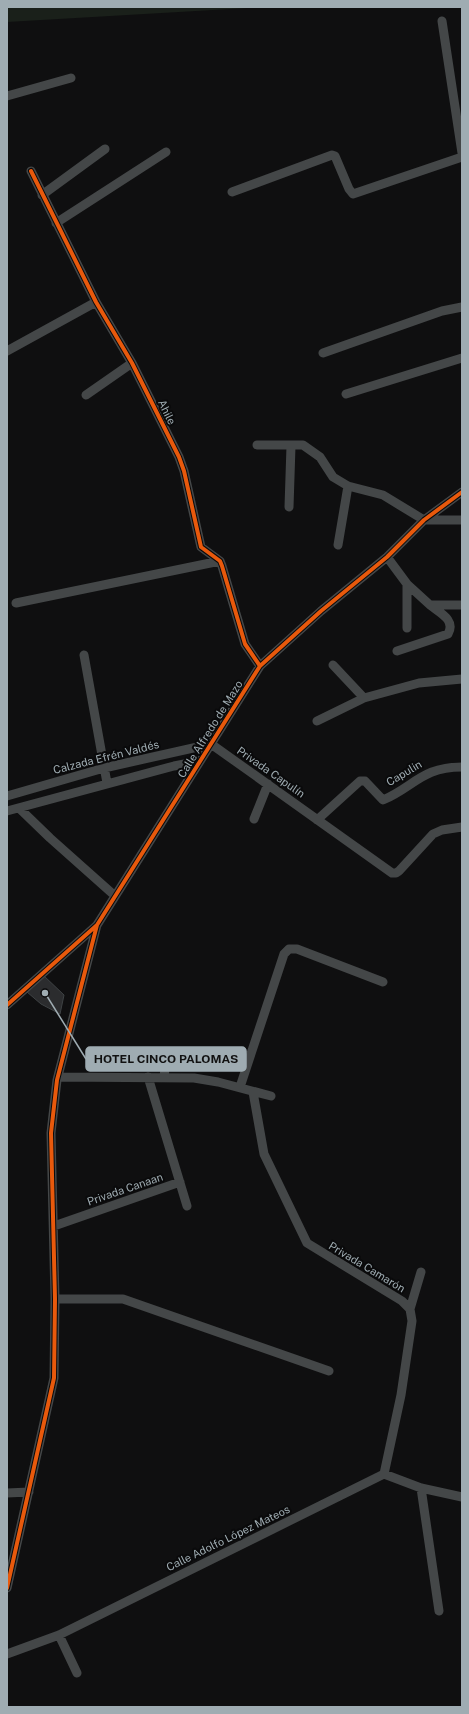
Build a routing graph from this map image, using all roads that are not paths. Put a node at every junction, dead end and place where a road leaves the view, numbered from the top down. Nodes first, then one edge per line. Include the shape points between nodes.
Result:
1 (442, 21) dead end
2 (71, 78) dead end
3 (7, 96) edge
4 (105, 149) dead end
5 (166, 152) dead end
6 (462, 153) edge
7 (462, 157) edge
8 (31, 171) dead end
9 (232, 192) dead end
10 (42, 195) junction
11 (56, 223) junction
12 (96, 302) junction
13 (462, 307) edge
14 (7, 350) edge
15 (324, 352) dead end
16 (462, 358) edge
17 (132, 363) junction
18 (346, 394) dead end
19 (86, 395) dead end
20 (257, 445) dead end
21 (291, 446) junction
22 (348, 486) junction
23 (462, 492) edge
24 (289, 507) dead end
25 (424, 520) junction
26 (462, 520) edge
27 (338, 545) dead end
28 (387, 557) junction
29 (220, 561) junction
30 (407, 584) junction
31 (16, 603) dead end
32 (430, 605) junction
33 (462, 605) edge
34 (407, 628) dead end
35 (397, 651) dead end
36 (84, 655) dead end
37 (333, 665) dead end
38 (260, 666) junction
39 (462, 679) edge
40 (364, 698) junction
41 (317, 721) dead end
42 (211, 744) junction
43 (200, 761) junction
44 (104, 768) junction
45 (462, 768) edge
46 (108, 783) junction
47 (268, 784) junction
48 (7, 796) edge
49 (19, 808) junction
50 (7, 811) edge
51 (254, 819) dead end
52 (317, 820) junction
53 (462, 827) edge
54 (114, 895) junction
55 (97, 926) junction
56 (383, 982) dead end
57 (7, 1005) edge
58 (167, 1052) dead end
59 (58, 1077) junction
60 (148, 1077) junction
61 (164, 1077) junction
62 (240, 1087) junction
63 (253, 1092) junction
64 (271, 1096) dead end
65 (180, 1182) junction
66 (187, 1206) dead end
67 (54, 1226) junction
68 (421, 1272) dead end
69 (55, 1299) junction
70 (410, 1309) junction
71 (329, 1372) dead end
72 (384, 1474) junction
73 (421, 1488) junction
74 (29, 1492) junction
75 (7, 1493) edge
76 (462, 1497) edge
77 (9, 1573) edge
78 (7, 1588) edge
79 (439, 1611) dead end
80 (59, 1635) junction
81 (7, 1654) edge
82 (78, 1673) dead end

1 - 6 street
2 - 3 street
4 - 10 street
5 - 11 street
7 - 9 street via 353,194 333,155
8 - 10 street, Ahile
10 - 11 street, Ahile
11 - 12 street, Ahile
12 - 14 street
12 - 17 street, Ahile
13 - 15 street via 442,311
16 - 18 street
17 - 19 street
17 - 29 street, Ahile via 182,464 202,547
20 - 21 street
21 - 22 street via 303,445 318,455 332,476
21 - 24 street
22 - 25 street via 377,493
22 - 27 street
23 - 25 street, Calle Alfredo de Mazo
25 - 26 street
25 - 28 street, Calle Alfredo de Mazo
28 - 30 street
28 - 38 street, Calle Alfredo de Mazo
29 - 31 street
29 - 38 street via 246,644
30 - 32 street
30 - 34 street
32 - 33 street
32 - 35 street via 450,622 448,634
36 - 44 street
37 - 40 street
38 - 42 street, Calle Alfredo de Mazo
39 - 40 street via 419,683
40 - 41 street
42 - 43 street, Calle Alfredo de Mazo
42 - 44 street, Calzada Efrén Valdés
42 - 47 street, Privada Capulín
43 - 46 street
43 - 54 street, Calle Alfredo de Mazo
44 - 46 street
44 - 48 street, Calzada Efrén Valdés
45 - 52 street, Capulin via 446,767 431,771 383,800 365,781 360,781
46 - 49 street
47 - 51 street
47 - 52 street, Privada Capulín
49 - 50 street
49 - 54 street
52 - 53 street, Privada Capulín via 392,873 396,873 433,834
54 - 55 street, Calle Alfredo de Mazo
55 - 57 street, Calle Alfredo de Mazo
55 - 59 street
56 - 62 street via 297,949 286,951
58 - 61 street
59 - 60 street
59 - 67 street via 52,1133
60 - 61 street
60 - 65 street
61 - 62 street via 200,1079
62 - 63 street
63 - 64 street
63 - 70 street, Privada Camarón via 264,1154 307,1244 402,1301
65 - 66 street, Privada Canaan
65 - 67 street, Privada Canaan
67 - 69 street
68 - 70 street
69 - 71 street via 123,1299
69 - 74 street via 54,1378
70 - 72 street, Privada Camarón via 412,1321 401,1395
72 - 73 street
72 - 80 street, Calle Adolfo López Mateos
73 - 76 street
73 - 79 street
74 - 75 street
74 - 77 street
77 - 78 street
80 - 81 street, Calle Adolfo López Mateos
80 - 82 street

